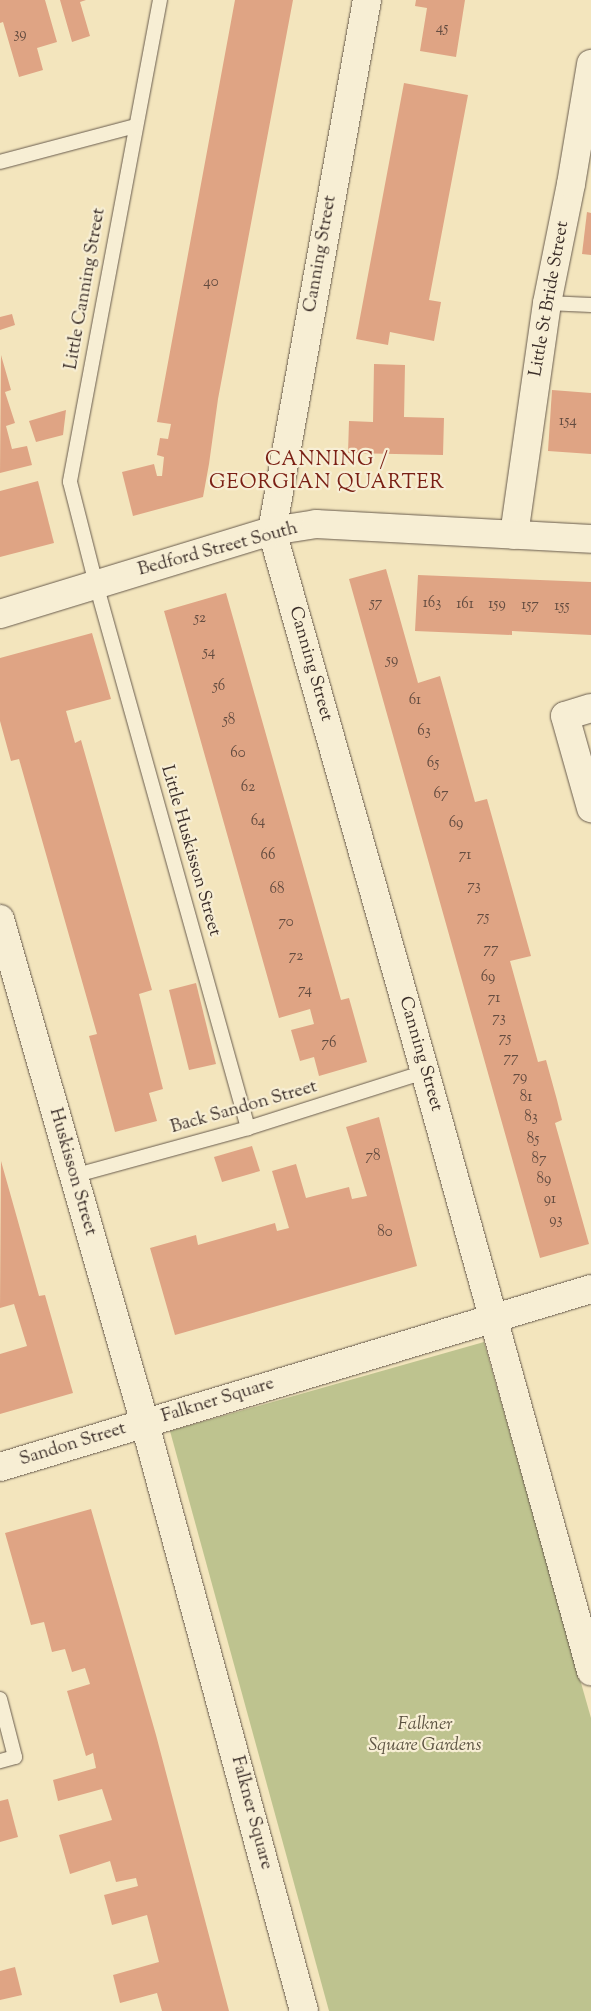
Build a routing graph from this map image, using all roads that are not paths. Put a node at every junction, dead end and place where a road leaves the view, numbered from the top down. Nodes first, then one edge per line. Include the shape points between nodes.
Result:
1 (160, 0) edge
2 (367, 0) edge
3 (591, 64) edge
4 (135, 126) junction
5 (0, 162) edge
6 (581, 184) edge
7 (547, 303) junction
8 (591, 305) edge
9 (272, 532) junction
10 (514, 535) junction
11 (591, 539) edge
12 (96, 584) junction
13 (0, 614) edge
14 (591, 708) edge
15 (591, 808) edge
16 (0, 919) edge
17 (425, 1072) junction
18 (248, 1128) junction
19 (73, 1176) junction
20 (591, 1289) edge
21 (494, 1317) junction
22 (145, 1424) junction
23 (0, 1467) edge
24 (591, 1671) edge
25 (0, 1699) edge
26 (0, 1760) edge
27 (304, 2011) edge

1 - 4 lane, Little Canning Street
2 - 9 street, Canning Street
3 - 6 street, Little St Bride Street
4 - 5 lane
4 - 12 lane, Little Canning Street via 70,482
6 - 7 street, Little St Bride Street
7 - 8 lane
7 - 10 street, Little St Bride Street
9 - 10 street, Bedford Street South via 316,524
9 - 12 street, Bedford Street South
9 - 17 street, Canning Street
10 - 11 street, Bedford Street South
12 - 13 street, Bedford Street South
12 - 18 lane, Little Huskisson Street
14 - 15 street via 565,716
16 - 19 street, Huskisson Street
17 - 18 lane, Back Sandon Street
17 - 21 street, Canning Street
18 - 19 lane, Back Sandon Street
19 - 22 street, Huskisson Street
20 - 21 street
21 - 22 street, Falkner Square
21 - 24 street
22 - 23 street, Sandon Street
22 - 27 street, Falkner Square
25 - 26 lane via 15,1756

